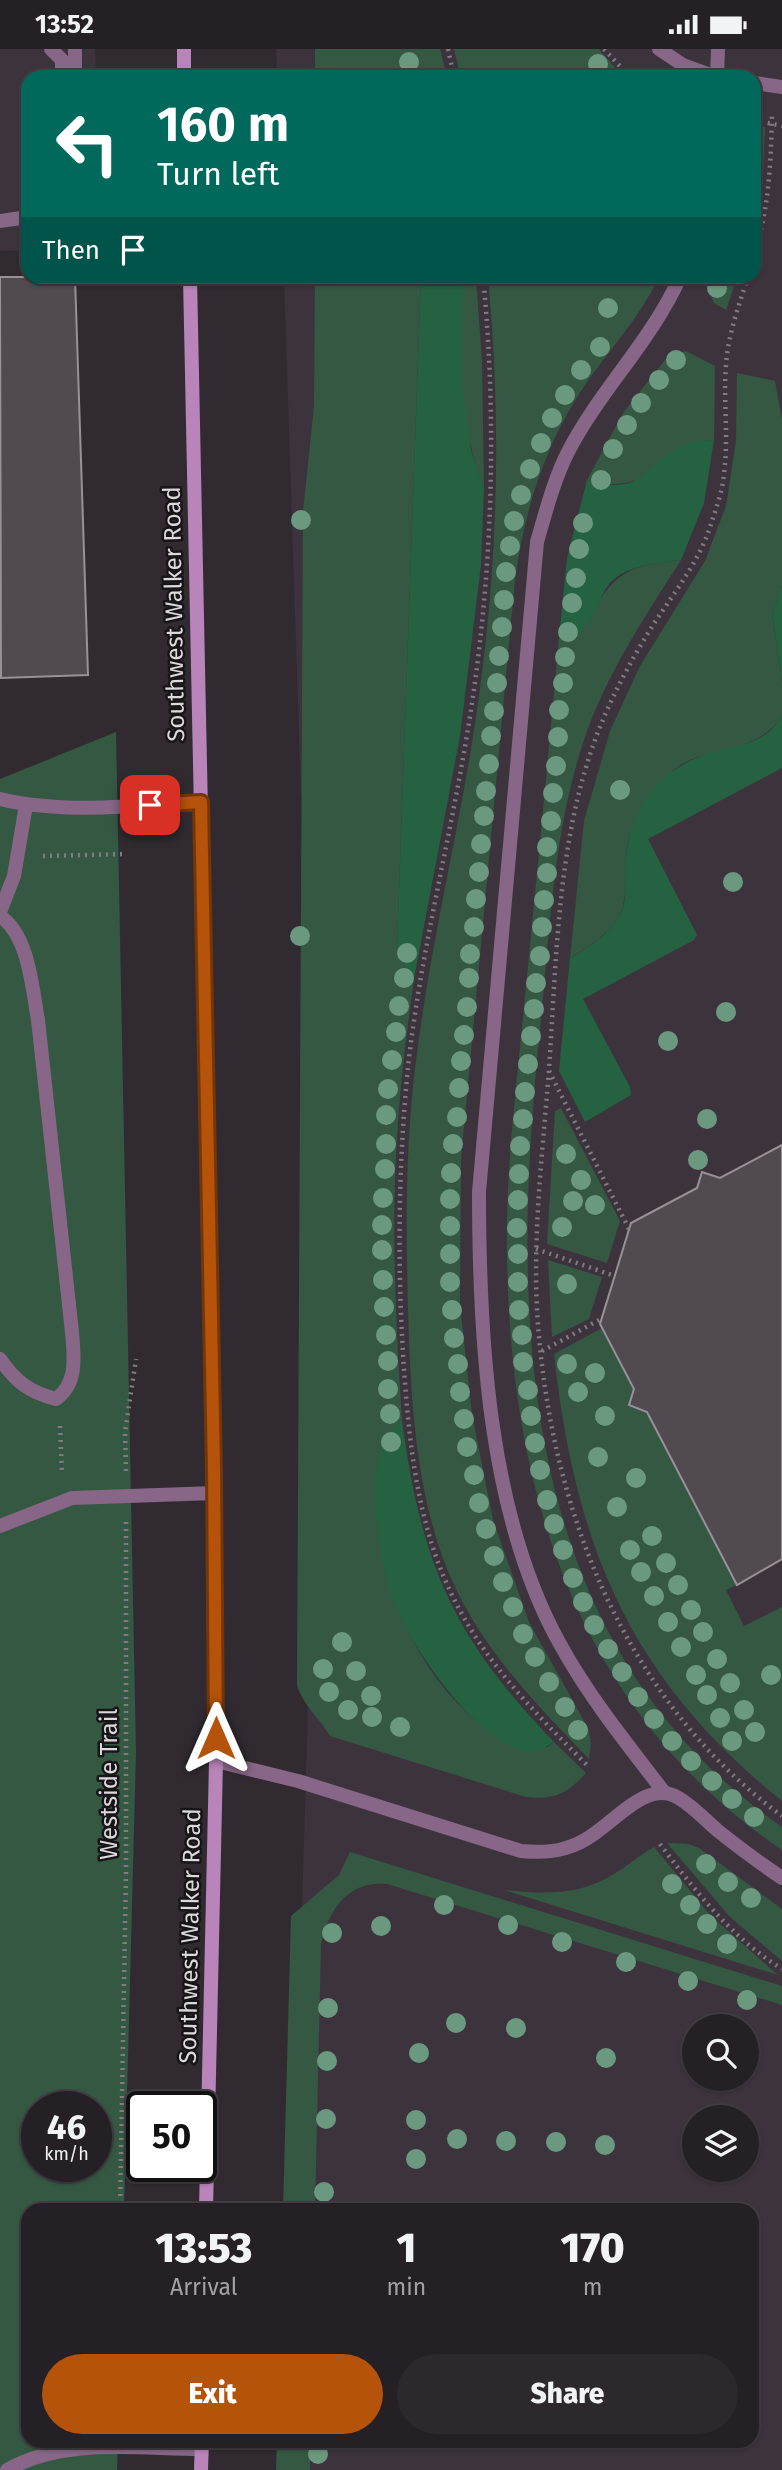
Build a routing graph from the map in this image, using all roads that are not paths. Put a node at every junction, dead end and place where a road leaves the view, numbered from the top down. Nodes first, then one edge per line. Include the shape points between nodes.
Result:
1 (51, 49) edge
2 (75, 49) edge
3 (184, 49) edge
4 (659, 49) edge
5 (718, 49) edge
6 (62, 70) edge
7 (75, 70) edge
8 (184, 70) edge
9 (697, 70) edge
10 (716, 70) edge
11 (761, 84) edge
12 (782, 87) edge
13 (21, 218) edge
14 (0, 221) edge
15 (190, 284) edge
16 (676, 284) edge
17 (0, 799) edge
18 (201, 802) junction
19 (26, 805) junction
20 (0, 914) edge
21 (0, 1359) edge
22 (215, 1493) junction
23 (0, 1525) edge
24 (216, 1761) junction
25 (664, 1792) junction
26 (782, 1878) edge
27 (206, 2203) edge
28 (111, 2448) edge
29 (202, 2448) edge
30 (7, 2470) edge
31 (201, 2470) edge

1 - 6 street via 62,60
2 - 7 street
3 - 8 main road
4 - 9 street
5 - 10 street
11 - 12 street
13 - 14 street
15 - 18 main road, Southwest Walker Road
16 - 25 street via 655,324 569,451 537,542 479,1192 488,1380 516,1531 559,1643 611,1723
17 - 19 street
18 - 19 street via 125,807
18 - 22 main road, Southwest Walker Road
19 - 20 street via 14,876
20 - 21 street via 19,941 29,972 43,1061 74,1361 67,1391 56,1399 21,1386
22 - 23 street via 72,1498
22 - 24 main road, Southwest Walker Road
24 - 25 street via 298,1781 521,1851 543,1853 582,1842 643,1796
24 - 27 main road, Southwest Walker Road
25 - 26 street via 684,1801
28 - 30 street via 28,2458
29 - 31 main road

